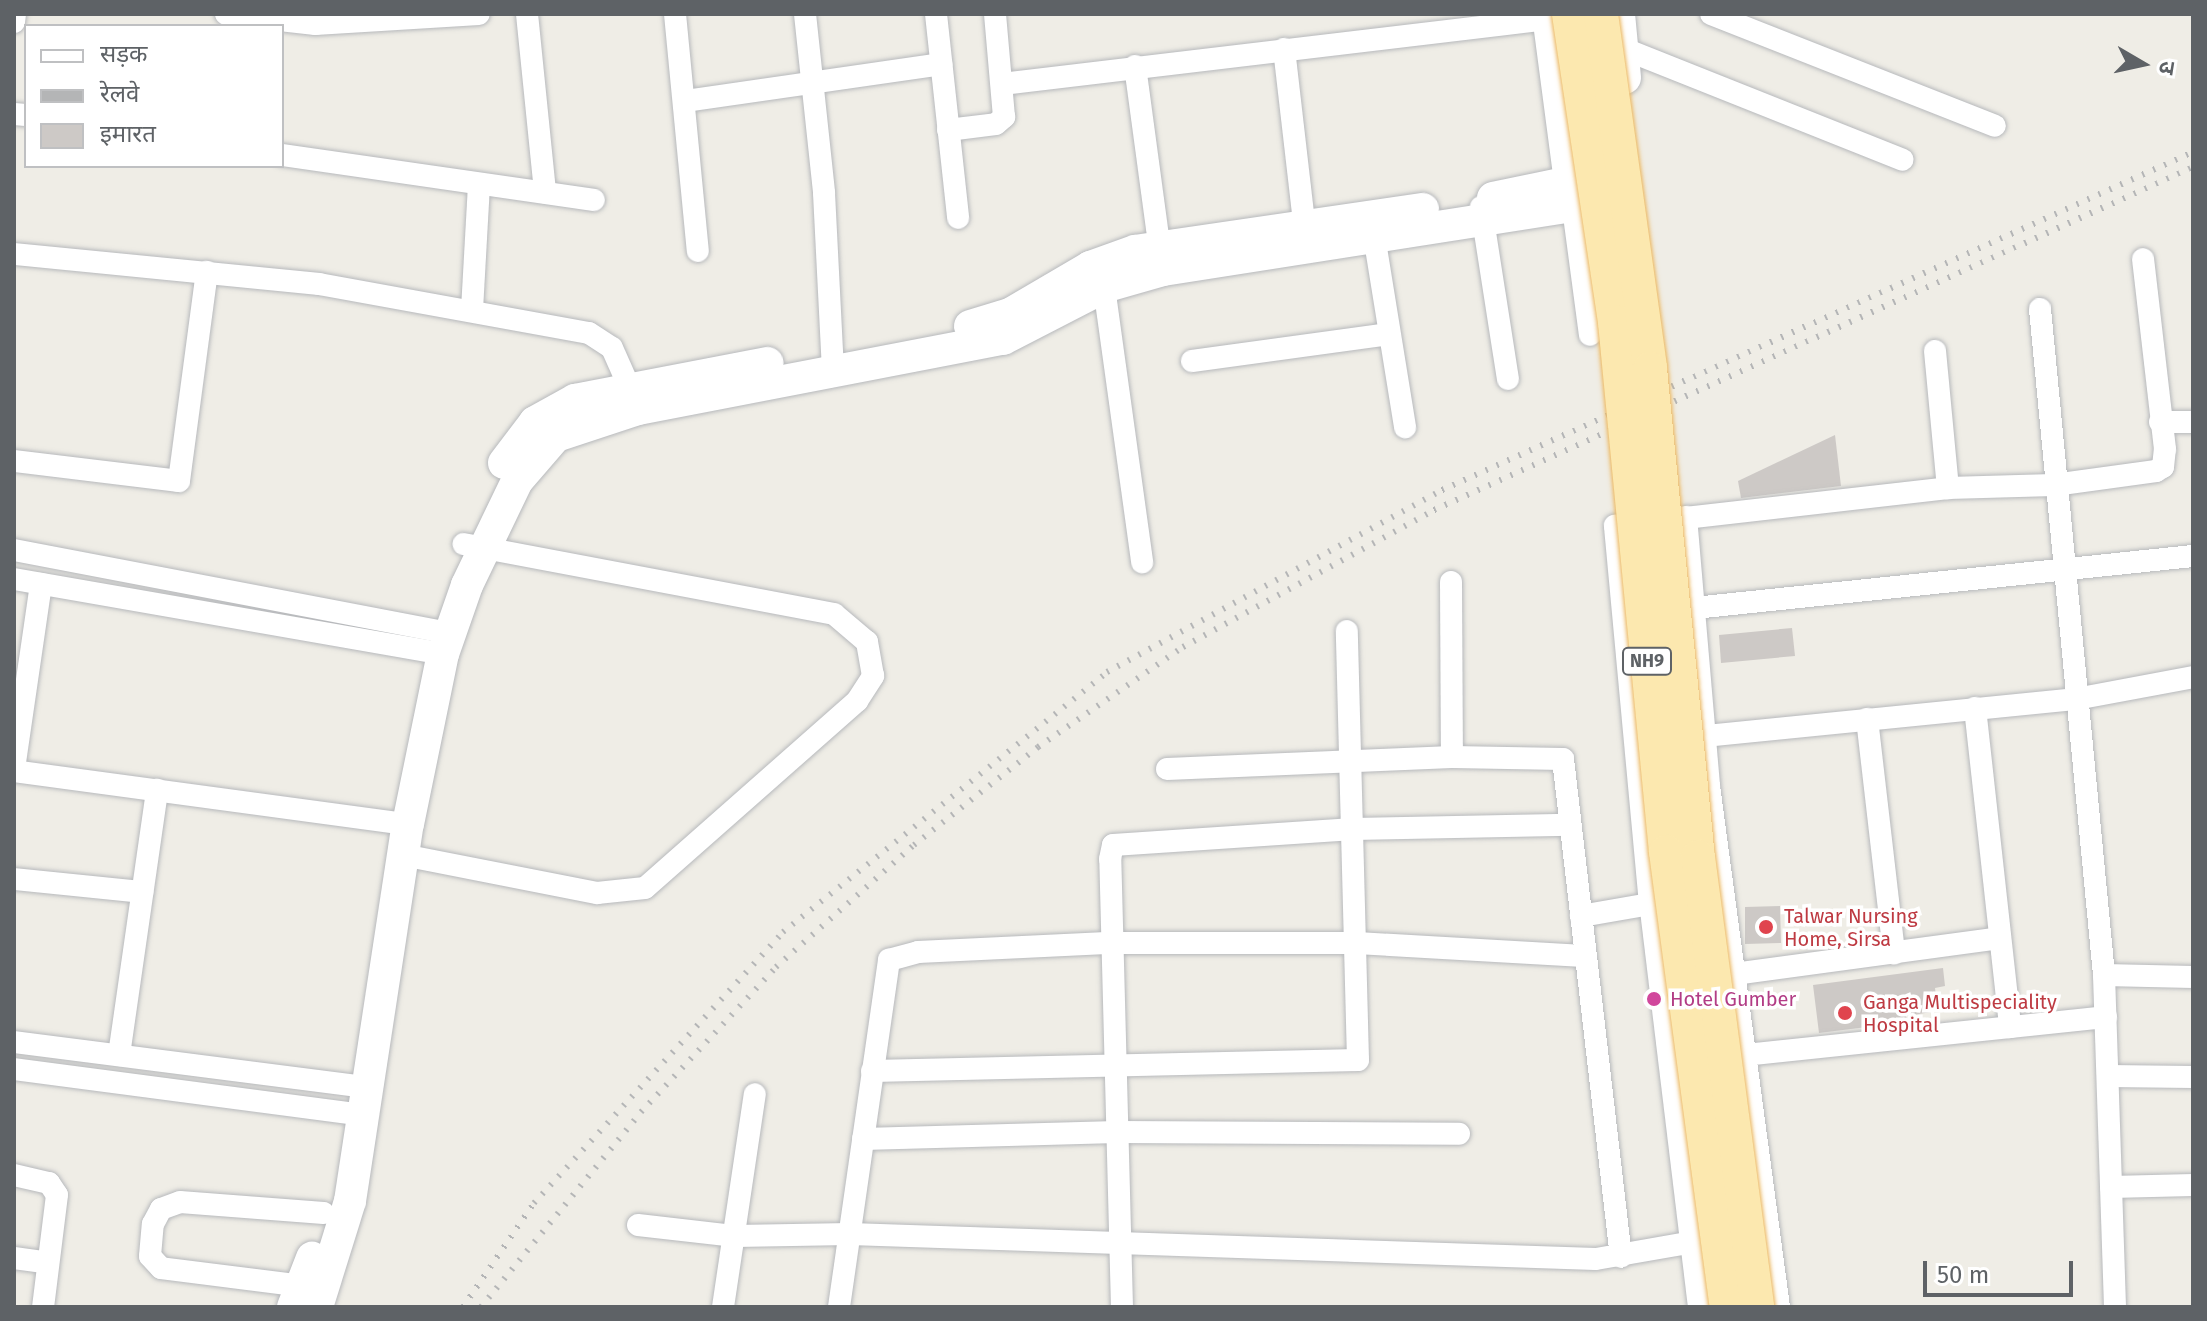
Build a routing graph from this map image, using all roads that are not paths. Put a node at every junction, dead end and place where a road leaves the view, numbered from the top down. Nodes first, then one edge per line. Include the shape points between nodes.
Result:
1 (15, 14) edge
2 (226, 14) edge
3 (479, 14) edge
4 (527, 14) edge
5 (675, 14) edge
6 (805, 14) edge
7 (936, 14) edge
8 (995, 14) edge
9 (1601, 14) edge
10 (1619, 14) edge
11 (1711, 14) edge
12 (1555, 16) edge
13 (14, 22) edge
14 (1622, 48) junction
15 (1284, 49) junction
16 (941, 64) junction
17 (1135, 66) junction
18 (813, 82) junction
19 (1002, 84) junction
20 (685, 101) junction
21 (1995, 126) dead end
22 (948, 130) junction
23 (284, 155) edge
24 (1903, 160) dead end
25 (479, 184) junction
26 (545, 192) junction
27 (1571, 196) junction
28 (594, 200) dead end
29 (1481, 211) junction
30 (958, 218) dead end
31 (1372, 227) junction
32 (1305, 237) junction
33 (698, 251) dead end
34 (14, 254) edge
35 (1161, 258) junction
36 (2143, 259) dead end
37 (207, 272) junction
38 (1104, 287) junction
39 (2040, 309) dead end
40 (472, 310) junction
41 (1389, 334) junction
42 (1590, 335) dead end
43 (1935, 351) dead end
44 (1192, 361) dead end
45 (832, 362) junction
46 (1508, 379) dead end
47 (634, 397) junction
48 (2160, 422) junction
49 (2193, 422) edge
50 (1405, 427) dead end
51 (14, 461) edge
52 (2054, 485) junction
53 (1948, 488) junction
54 (1686, 517) junction
55 (474, 546) junction
56 (14, 550) edge
57 (2193, 556) edge
58 (1142, 562) dead end
59 (2066, 569) junction
60 (14, 579) edge
61 (1451, 582) dead end
62 (41, 584) junction
63 (1694, 608) junction
64 (1347, 631) dead end
65 (436, 642) junction
66 (2191, 677) edge
67 (2076, 699) junction
68 (2193, 700) edge
69 (1975, 708) junction
70 (1867, 719) junction
71 (1705, 736) junction
72 (1452, 757) junction
73 (1351, 762) junction
74 (1167, 769) dead end
75 (14, 770) edge
76 (157, 790) junction
77 (398, 822) junction
78 (1570, 825) junction
79 (1353, 829) junction
80 (403, 855) junction
81 (14, 879) edge
82 (142, 892) junction
83 (1650, 904) junction
84 (1581, 916) junction
85 (2000, 938) junction
86 (1112, 943) junction
87 (1357, 943) junction
88 (1894, 953) junction
89 (1584, 956) junction
90 (1734, 974) junction
91 (2104, 975) junction
92 (2193, 977) edge
93 (2106, 1017) junction
94 (2010, 1027) junction
95 (14, 1042) edge
96 (119, 1055) junction
97 (1745, 1055) junction
98 (1116, 1064) junction
99 (14, 1069) edge
100 (872, 1071) junction
101 (2108, 1076) junction
102 (2193, 1077) edge
103 (755, 1094) dead end
104 (354, 1099) junction
105 (1117, 1132) junction
106 (1459, 1134) dead end
107 (863, 1139) junction
108 (14, 1175) edge
109 (2193, 1185) edge
110 (2111, 1187) junction
111 (324, 1213) junction
112 (638, 1225) dead end
113 (850, 1234) junction
114 (735, 1236) junction
115 (1693, 1242) junction
116 (1120, 1244) junction
117 (1621, 1257) junction
118 (14, 1258) edge
119 (48, 1263) junction
120 (304, 1300) edge
121 (43, 1307) edge
122 (723, 1307) edge
123 (839, 1307) edge
124 (1122, 1307) edge
125 (1699, 1307) edge
126 (1727, 1307) edge
127 (1757, 1307) edge
128 (1779, 1307) edge
129 (2115, 1307) edge

1 - 13 street
2 - 3 street via 315,24
4 - 26 street
5 - 20 street
6 - 18 street
7 - 16 street
8 - 19 street
9 - 127 main road, NH9, bridge via 1647,343 1698,857
10 - 14 street
11 - 21 street
12 - 15 street
12 - 27 street
12 - 126 main road, NH9, bridge via 1615,322 1666,852
14 - 24 street
14 - 27 street via 1636,193
15 - 17 street
15 - 32 street
16 - 18 street
16 - 22 street
17 - 19 street
17 - 35 street
18 - 20 street
18 - 45 street
19 - 22 street via 1005,111 1000,122
20 - 33 street
22 - 30 street
23 - 25 street
25 - 26 street
25 - 40 street
26 - 28 street
27 - 29 street
27 - 42 street
29 - 31 street
29 - 46 street
31 - 32 street
31 - 41 street
32 - 35 street
34 - 37 street
35 - 38 street
35 - 45 street via 1090,267 996,320
36 - 48 street
37 - 40 street via 319,284
37 - 51 street via 179,481
38 - 45 street via 1016,335
38 - 58 street
39 - 52 street
40 - 47 street via 598,336 612,348
41 - 44 street
41 - 50 street
43 - 53 street
45 - 47 street
47 - 55 street via 575,400 535,422 504,463
48 - 49 street
48 - 52 street via 2165,458 2156,471
52 - 53 street
52 - 59 street
53 - 54 street
54 - 63 street
54 - 83 street via 1618,524 1615,529
55 - 65 street
55 - 80 street via 834,614 867,642 873,676 857,701 645,888 621,895 597,893
56 - 65 street
57 - 59 street
59 - 63 street
59 - 67 street
60 - 62 street
61 - 72 street
62 - 65 street
62 - 75 street
63 - 71 street
64 - 73 street
65 - 77 street
66 - 67 street
66 - 68 street
67 - 69 street
67 - 91 street
69 - 70 street
69 - 85 street
70 - 71 street
70 - 88 street
71 - 90 street
72 - 73 street
72 - 78 street via 1562,757
73 - 74 street
73 - 79 street
75 - 76 street
76 - 77 street
76 - 82 street
77 - 80 street
77 - 104 street
78 - 79 street
78 - 84 street
79 - 86 street via 1113,845
79 - 87 street
80 - 104 street
81 - 82 street
82 - 96 street
83 - 84 street
83 - 115 street
84 - 89 street
85 - 88 street
85 - 94 street
86 - 87 street
86 - 98 street
86 - 100 street via 918,952 889,960
87 - 89 street
87 - 98 street via 1358,1060
88 - 90 street
89 - 117 street
90 - 97 street
91 - 92 street
91 - 93 street
93 - 94 street
93 - 101 street
94 - 97 street
95 - 96 street
96 - 104 street
97 - 128 street
98 - 100 street
98 - 105 street
99 - 104 street
100 - 107 street
101 - 102 street
101 - 110 street
103 - 114 street
104 - 111 street
104 - 120 street via 350,1201
105 - 106 street
105 - 107 street
105 - 116 street
107 - 113 street
108 - 119 street via 43,1180 55,1190
109 - 110 street
110 - 129 street
111 - 120 street
111 - 120 street via 180,1202 161,1209 153,1224 150,1256 161,1268
112 - 114 street
113 - 114 street
113 - 116 street
113 - 123 street
114 - 122 street
115 - 117 street
115 - 125 street
116 - 117 street
116 - 124 street
118 - 119 street
119 - 121 street

